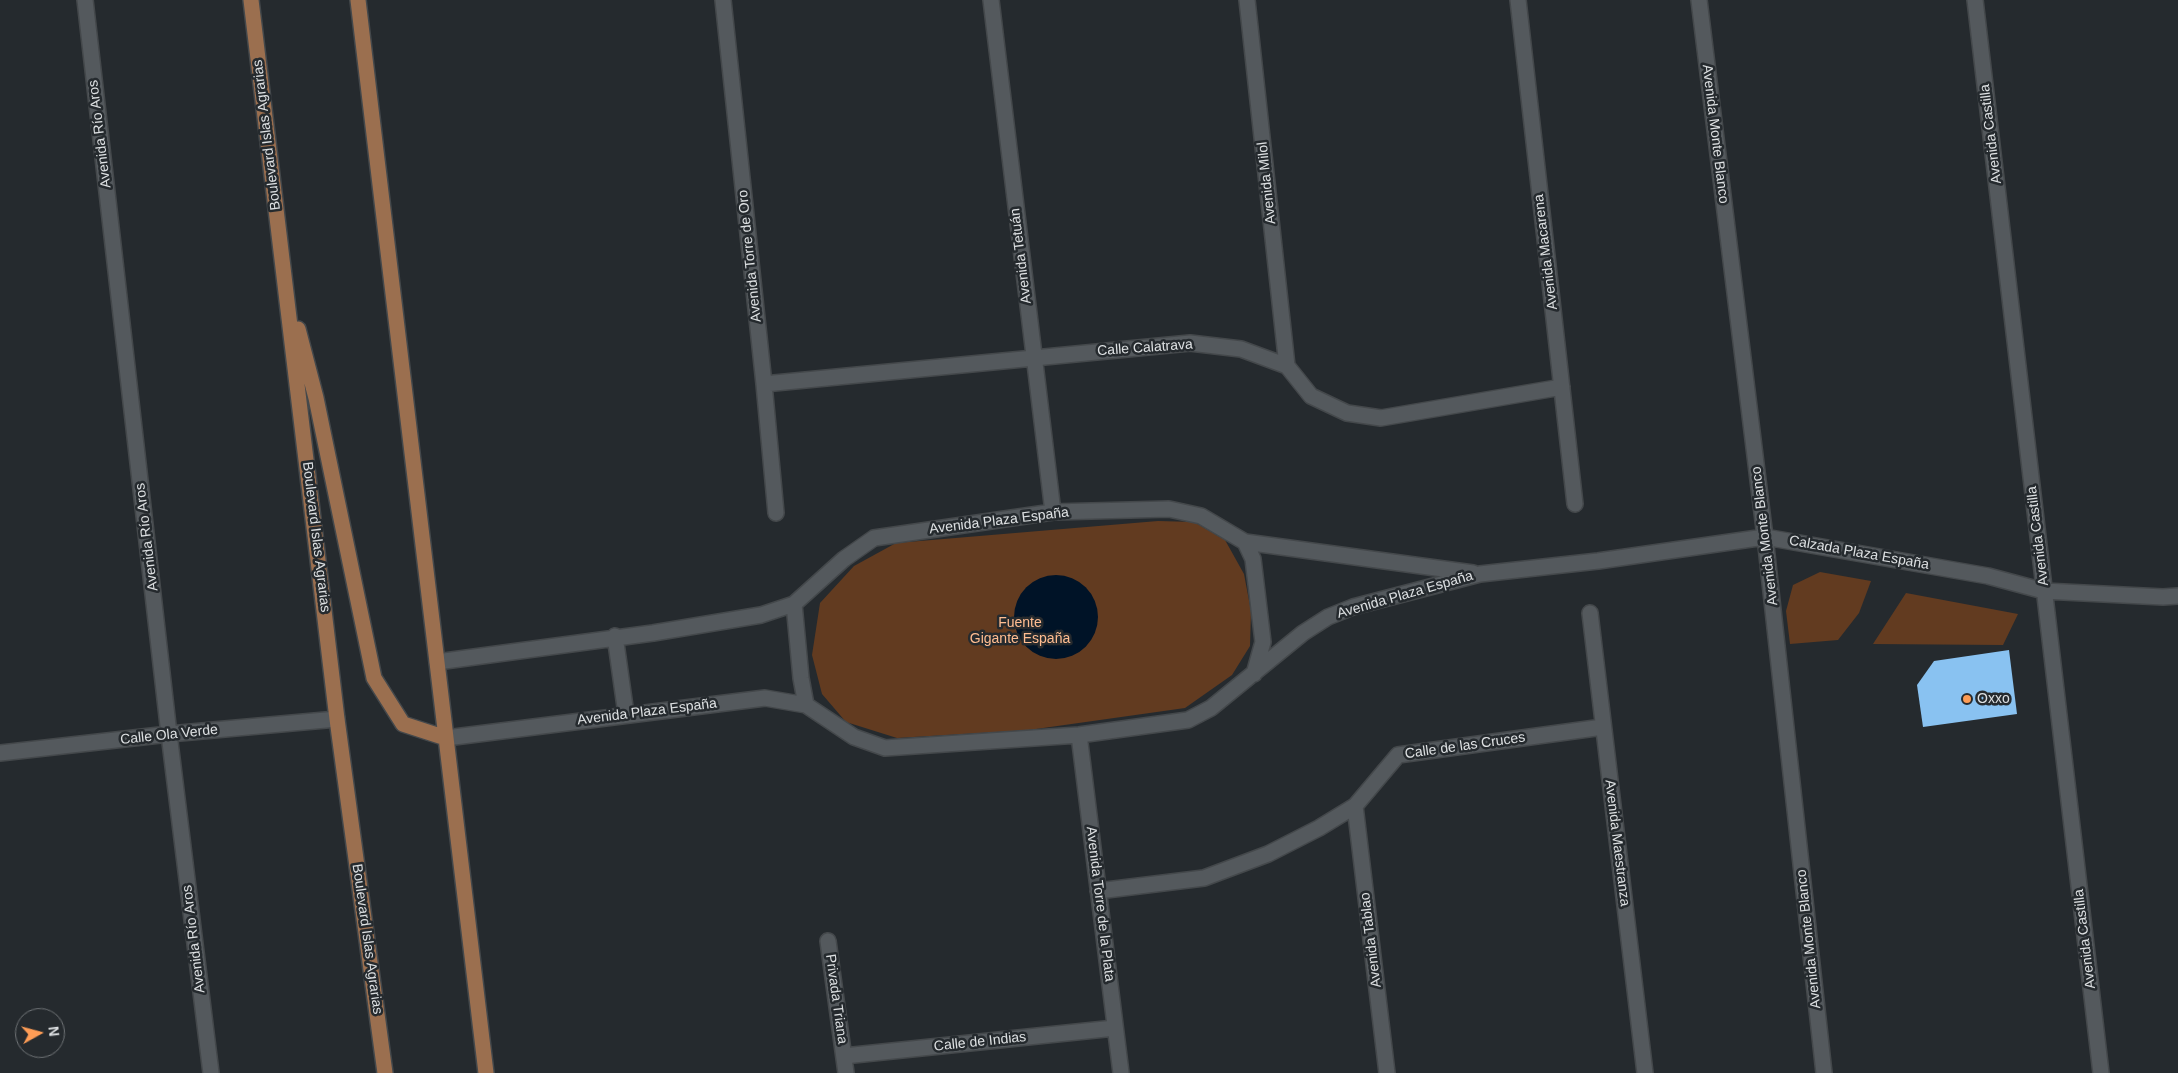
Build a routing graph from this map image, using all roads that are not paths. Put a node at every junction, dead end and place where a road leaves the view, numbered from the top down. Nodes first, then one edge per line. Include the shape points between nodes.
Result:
1 (85, 0) edge
2 (251, 0) edge
3 (358, 0) edge
4 (722, 0) edge
5 (991, 0) edge
6 (1247, 0) edge
7 (1518, 0) edge
8 (1698, 0) edge
9 (1975, 0) edge
10 (283, 275) junction
11 (1033, 357) junction
12 (1288, 366) junction
13 (764, 384) junction
14 (1562, 387) junction
15 (1575, 504) dead end
16 (1053, 512) junction
17 (776, 513) dead end
18 (1765, 537) junction
19 (1245, 542) junction
20 (1480, 574) junction
21 (2044, 591) junction
22 (2178, 596) edge
23 (794, 604) junction
24 (1590, 613) dead end
25 (615, 636) junction
26 (437, 662) junction
27 (1254, 674) junction
28 (806, 705) junction
29 (626, 714) junction
30 (337, 719) junction
31 (1603, 726) junction
32 (169, 734) junction
33 (1079, 735) junction
34 (446, 738) junction
35 (0, 753) edge
36 (1355, 806) junction
37 (1098, 891) junction
38 (828, 941) dead end
39 (1115, 1028) junction
40 (844, 1056) junction
41 (210, 1073) edge
42 (385, 1073) edge
43 (486, 1073) edge
44 (846, 1073) edge
45 (1121, 1073) edge
46 (1387, 1073) edge
47 (1645, 1073) edge
48 (1824, 1073) edge
49 (2101, 1073) edge

1 - 32 street, Avenida Río Aros
2 - 10 main road, Boulevard Islas Agrarias
3 - 26 main road
4 - 13 street, Avenida Torre de Oro
5 - 11 street, Avenida Tetuán
6 - 12 street, Avenida Milol
7 - 14 street, Avenida Macarena
8 - 18 street, Avenida Monte Blanco
9 - 21 street, Avenida Castilla
10 - 30 main road, Boulevard Islas Agrarias
10 - 34 main road via 316,398 374,678 403,724
11 - 12 street, Calle Calatrava via 1190,343 1240,349
11 - 13 street, Calle Calatrava
11 - 16 street, Avenida Tetuán
12 - 14 street via 1311,396 1347,413 1381,418
13 - 17 street, Avenida Torre de Oro
14 - 15 street, Avenida Macarena
16 - 19 street, Avenida Plaza España via 1169,509 1201,516
16 - 23 street, Avenida Plaza España via 874,538
18 - 20 street, Calzada Plaza España
18 - 21 street, Calzada Plaza España via 1988,576
18 - 48 street, Avenida Monte Blanco
19 - 20 street, Avenida Plaza España
19 - 27 street via 1253,559 1263,642
20 - 27 street, Avenida Plaza España via 1353,607 1328,617
21 - 22 street, Calzada Plaza España
21 - 49 street, Avenida Castilla
23 - 25 street, Avenida Plaza España via 762,615
23 - 28 street
24 - 31 street, Avenida Maestranza
25 - 26 street, Avenida Plaza España
25 - 29 street
26 - 34 main road
27 - 33 street, Avenida Plaza España via 1212,708 1188,720
28 - 29 street, Avenida Plaza España via 764,698
28 - 33 street, Avenida Plaza España via 854,737 885,748
29 - 34 street, Avenida Plaza España
30 - 32 street, Calle Ola Verde
30 - 42 main road, Boulevard Islas Agrarias
31 - 36 street, Calle de las Cruces via 1398,755
31 - 47 street, Avenida Maestranza
32 - 35 street, Calle Ola Verde
32 - 41 street, Avenida Río Aros
33 - 37 street, Avenida Torre de la Plata
34 - 43 main road
36 - 37 street, Calle de las Cruces via 1268,854 1204,878
36 - 46 street, Avenida Tablao
37 - 39 street, Avenida Torre de la Plata
38 - 40 street, Privada Triana
39 - 40 street, Calle de Indias
39 - 45 street, Avenida Torre de la Plata
40 - 44 street, Privada Triana

